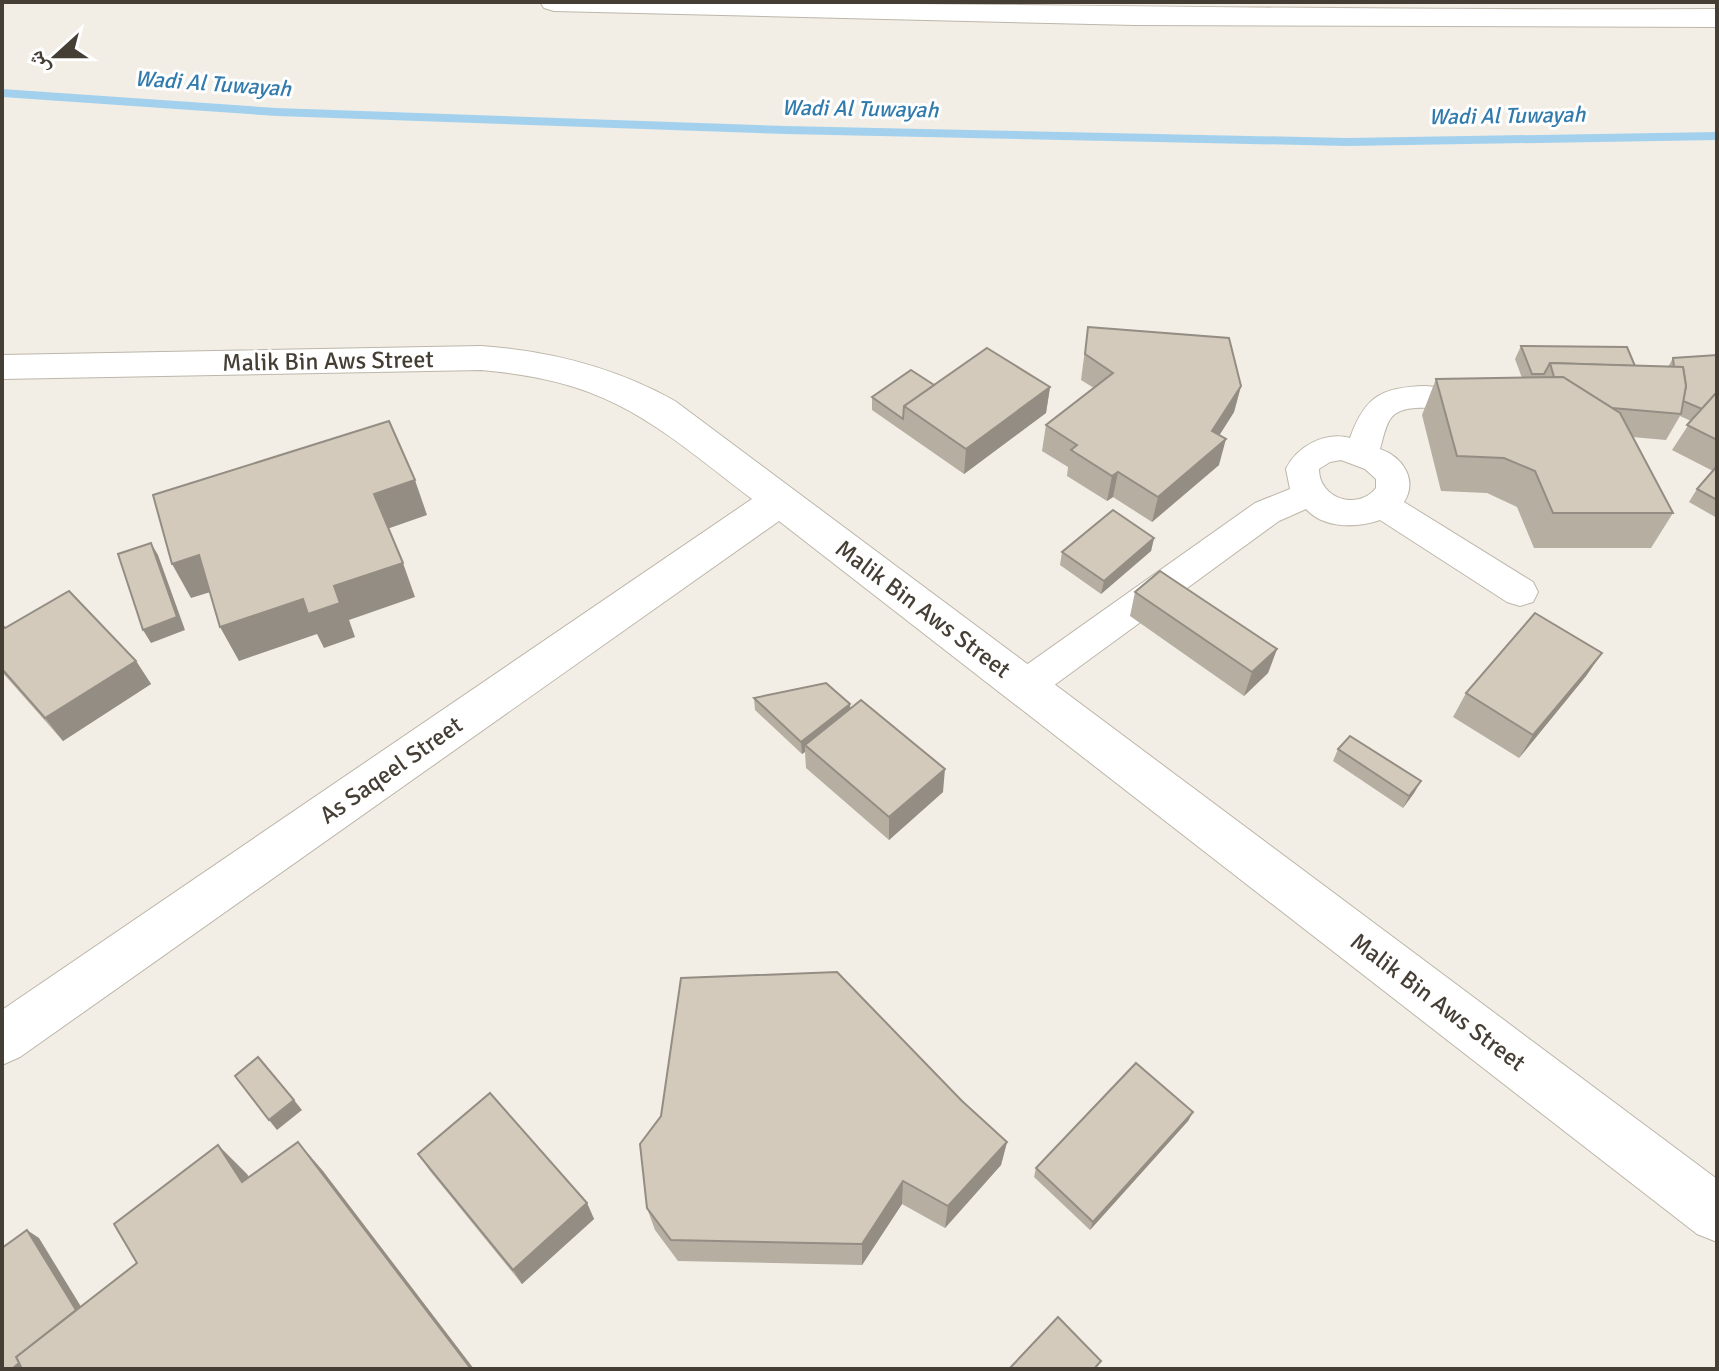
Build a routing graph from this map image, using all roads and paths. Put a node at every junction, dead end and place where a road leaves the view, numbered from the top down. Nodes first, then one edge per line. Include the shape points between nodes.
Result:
1 (554, 2) edge
2 (772, 6) edge
3 (1405, 11) edge
4 (1717, 18) edge
5 (2, 367) edge
6 (1514, 403) edge
7 (1362, 452) junction
8 (1310, 494) junction
9 (780, 500) junction
10 (1384, 506) junction
11 (1520, 592) dead end
12 (1025, 686) junction
13 (2, 1040) edge
14 (1717, 1214) edge

1 - 2 street
2 - 3 street
3 - 4 street
5 - 9 street, Malik Bin Aws Street via 481,358 548,364 631,391
6 - 7 lane via 1399,399 1377,413
7 - 8 lane via 1326,449 1311,456 1303,467
7 - 10 lane via 1378,460 1395,484
8 - 10 lane via 1347,512
8 - 12 lane via 1267,512
9 - 12 street, Malik Bin Aws Street
9 - 13 street, As Saqeel Street
10 - 11 lane
12 - 14 street, Malik Bin Aws Street

